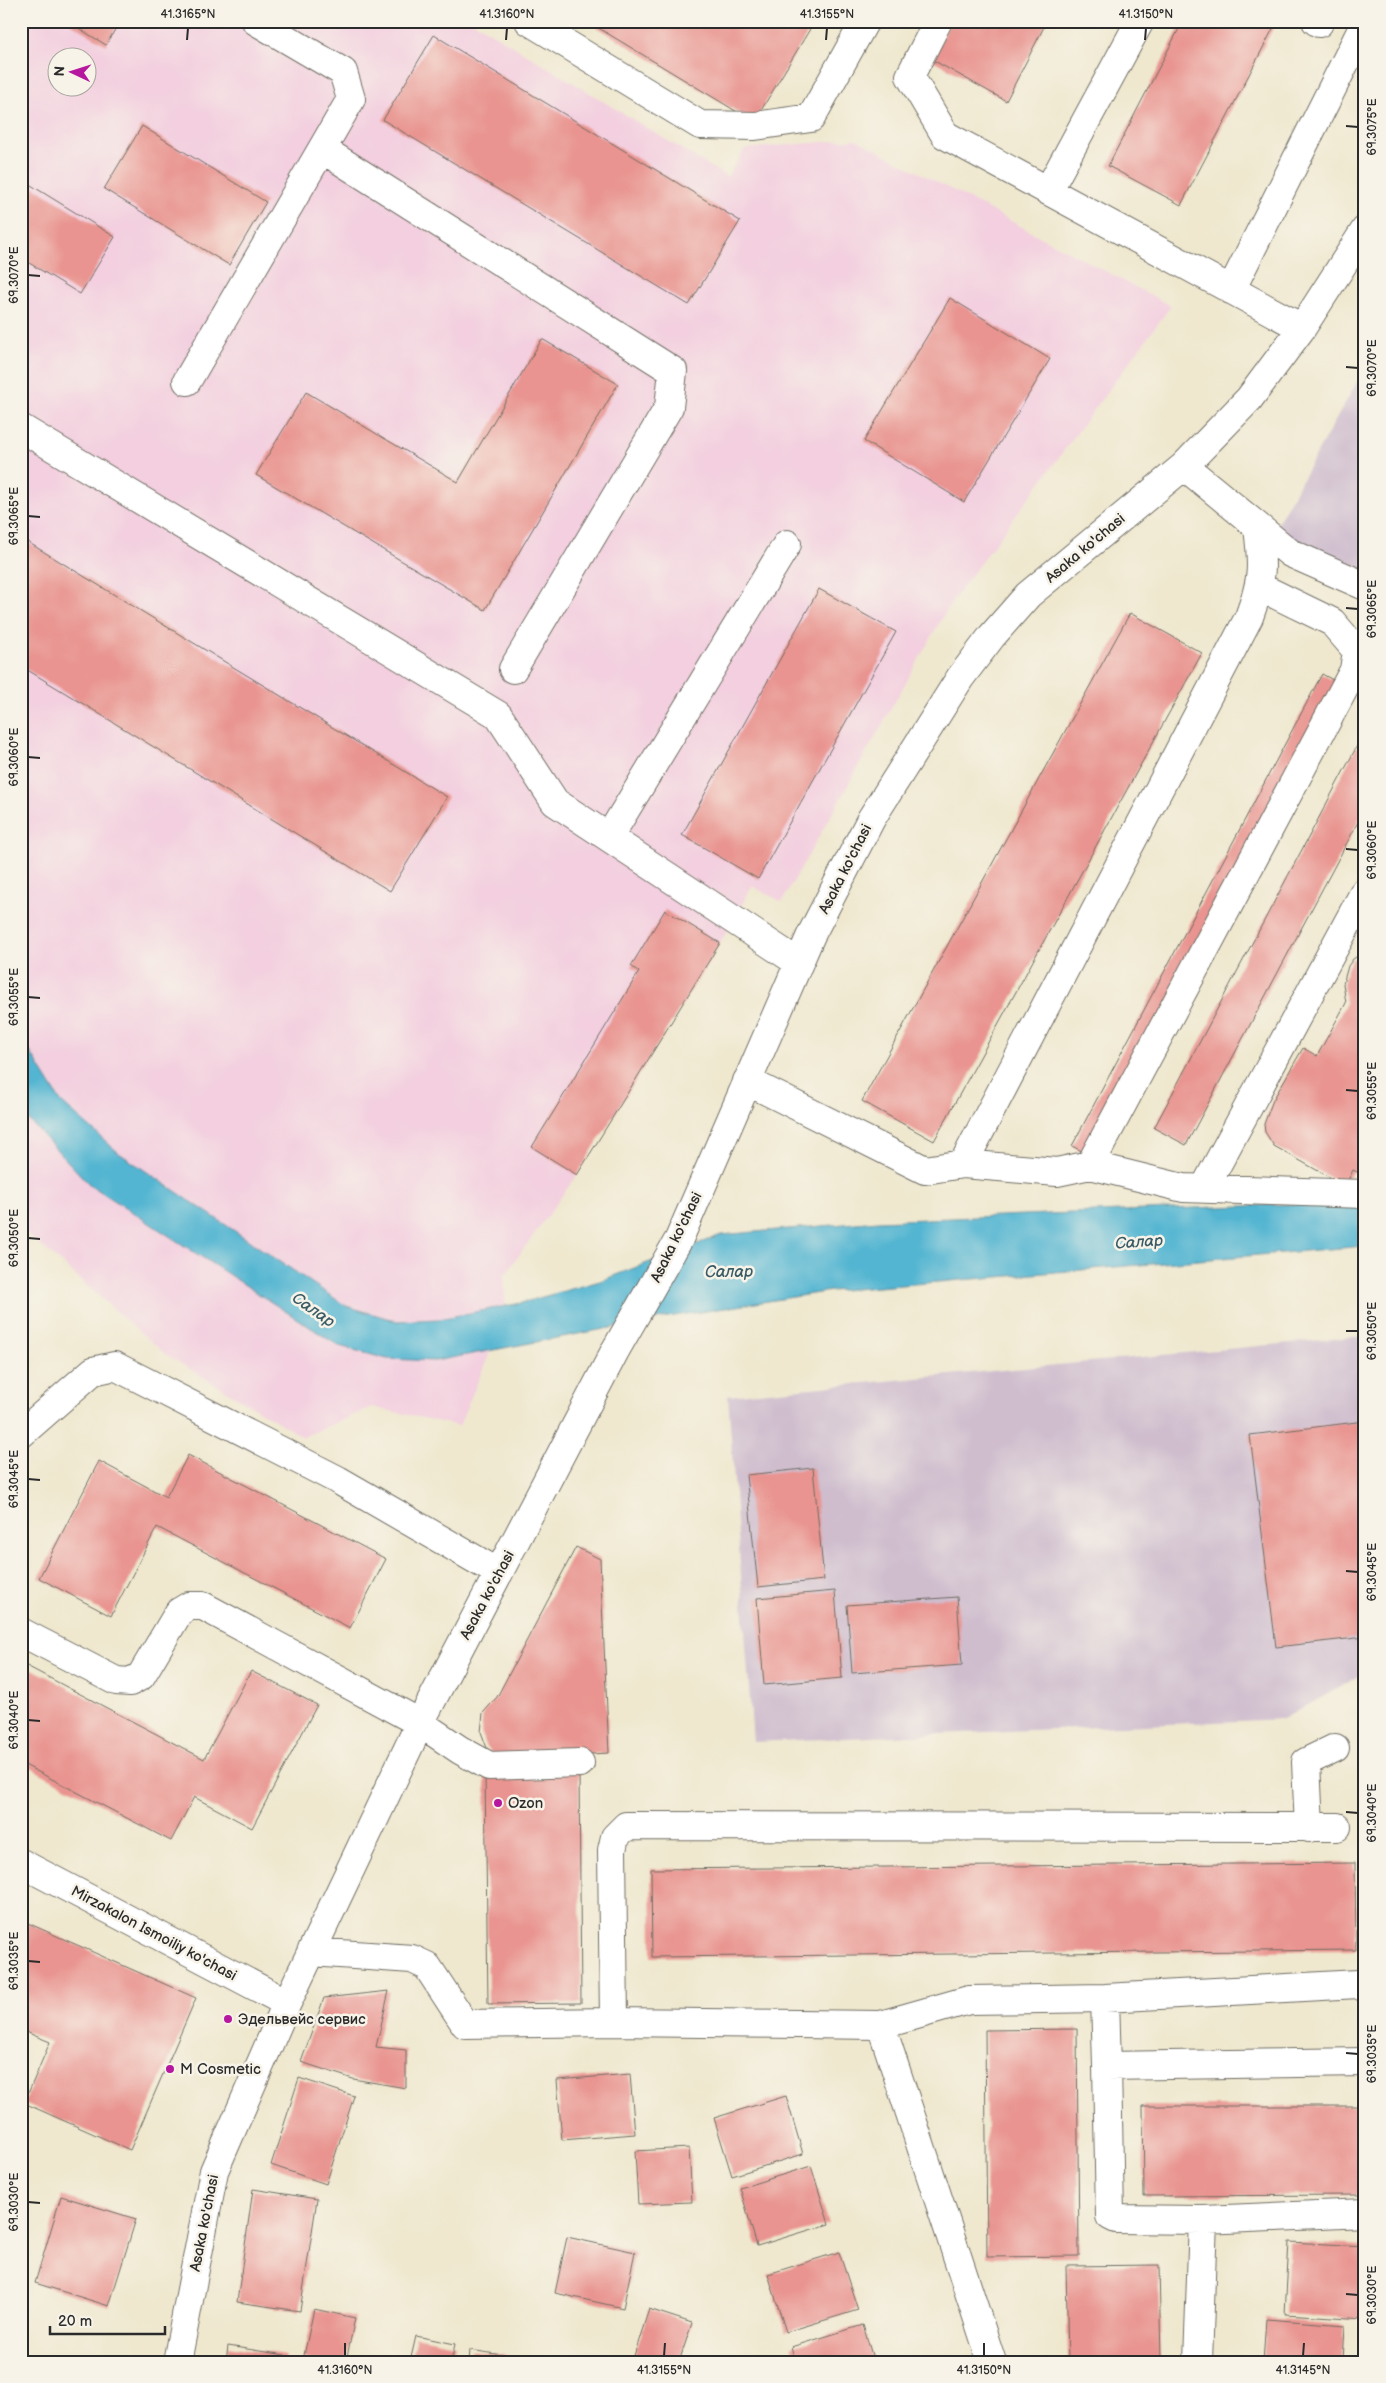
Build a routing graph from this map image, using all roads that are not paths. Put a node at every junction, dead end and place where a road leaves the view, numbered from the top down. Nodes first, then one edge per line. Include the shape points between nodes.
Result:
1 (256, 21) edge
2 (529, 21) edge
3 (866, 21) edge
4 (938, 21) edge
5 (1140, 21) edge
6 (1365, 23) edge
7 (322, 149) junction
8 (1048, 191) junction
9 (1365, 230) edge
10 (1231, 290) junction
11 (1302, 328) junction
12 (187, 381) dead end
13 (21, 428) edge
14 (1184, 466) junction
15 (1258, 528) junction
16 (787, 544) dead end
17 (1365, 586) edge
18 (1260, 587) junction
19 (513, 669) dead end
20 (609, 837) junction
21 (1365, 891) edge
22 (799, 963) junction
23 (747, 1081) junction
24 (963, 1164) junction
25 (1090, 1165) junction
26 (1205, 1187) junction
27 (1365, 1194) edge
28 (21, 1434) edge
29 (499, 1573) junction
30 (21, 1632) edge
31 (420, 1723) junction
32 (1335, 1748) dead end
33 (580, 1763) dead end
34 (1337, 1827) dead end
35 (1309, 1828) junction
36 (21, 1863) edge
37 (312, 1952) junction
38 (1365, 1988) edge
39 (1105, 1998) junction
40 (287, 2003) junction
41 (614, 2022) junction
42 (881, 2026) junction
43 (1365, 2062) edge
44 (1107, 2066) junction
45 (1365, 2213) edge
46 (1203, 2220) junction
47 (177, 2362) edge
48 (992, 2362) edge
49 (1198, 2362) edge

1 - 7 street via 342,72 351,99
2 - 3 street via 700,125 755,126 811,118
4 - 8 street via 910,76 944,135
5 - 8 street
6 - 10 street
7 - 12 street
7 - 19 street via 673,371 669,407
8 - 10 street
9 - 11 street, Asaka ko'chasi
10 - 11 street
11 - 14 street, Asaka ko'chasi via 1249,399
13 - 20 street via 498,715 556,802
14 - 15 street
14 - 22 street, Asaka ko'chasi via 1028,595 992,636 960,678 871,818
15 - 17 street via 1290,554
15 - 18 street via 1262,563
16 - 20 street
18 - 24 street via 1250,617
18 - 25 street via 1332,622 1357,651 1354,670
20 - 22 street
21 - 26 street
22 - 23 street, Asaka ko'chasi
23 - 24 street via 924,1170
23 - 29 street, Asaka ko'chasi via 679,1239 616,1349
24 - 25 street via 1057,1172
25 - 26 street via 1183,1188
26 - 27 street
28 - 29 street via 93,1371 115,1366 338,1480
29 - 31 street, Asaka ko'chasi
30 - 31 street via 116,1681 130,1682 141,1676 179,1612 189,1606 203,1606
31 - 33 street via 489,1766
31 - 37 street, Asaka ko'chasi
32 - 35 street via 1306,1762
34 - 35 street
35 - 41 street via 626,1826 615,1837 612,1850
36 - 40 street, Mirzakalon Ismoiliy ko'chasi
37 - 40 street, Asaka ko'chasi
37 - 41 street via 420,1962 427,1966 465,2024
38 - 39 street via 1358,1984
39 - 42 street via 969,2000
39 - 44 street
40 - 47 street, Asaka ko'chasi via 214,2171
41 - 42 street
42 - 48 street
43 - 44 street
44 - 46 street via 1110,2216 1116,2219
45 - 46 street
46 - 49 street

